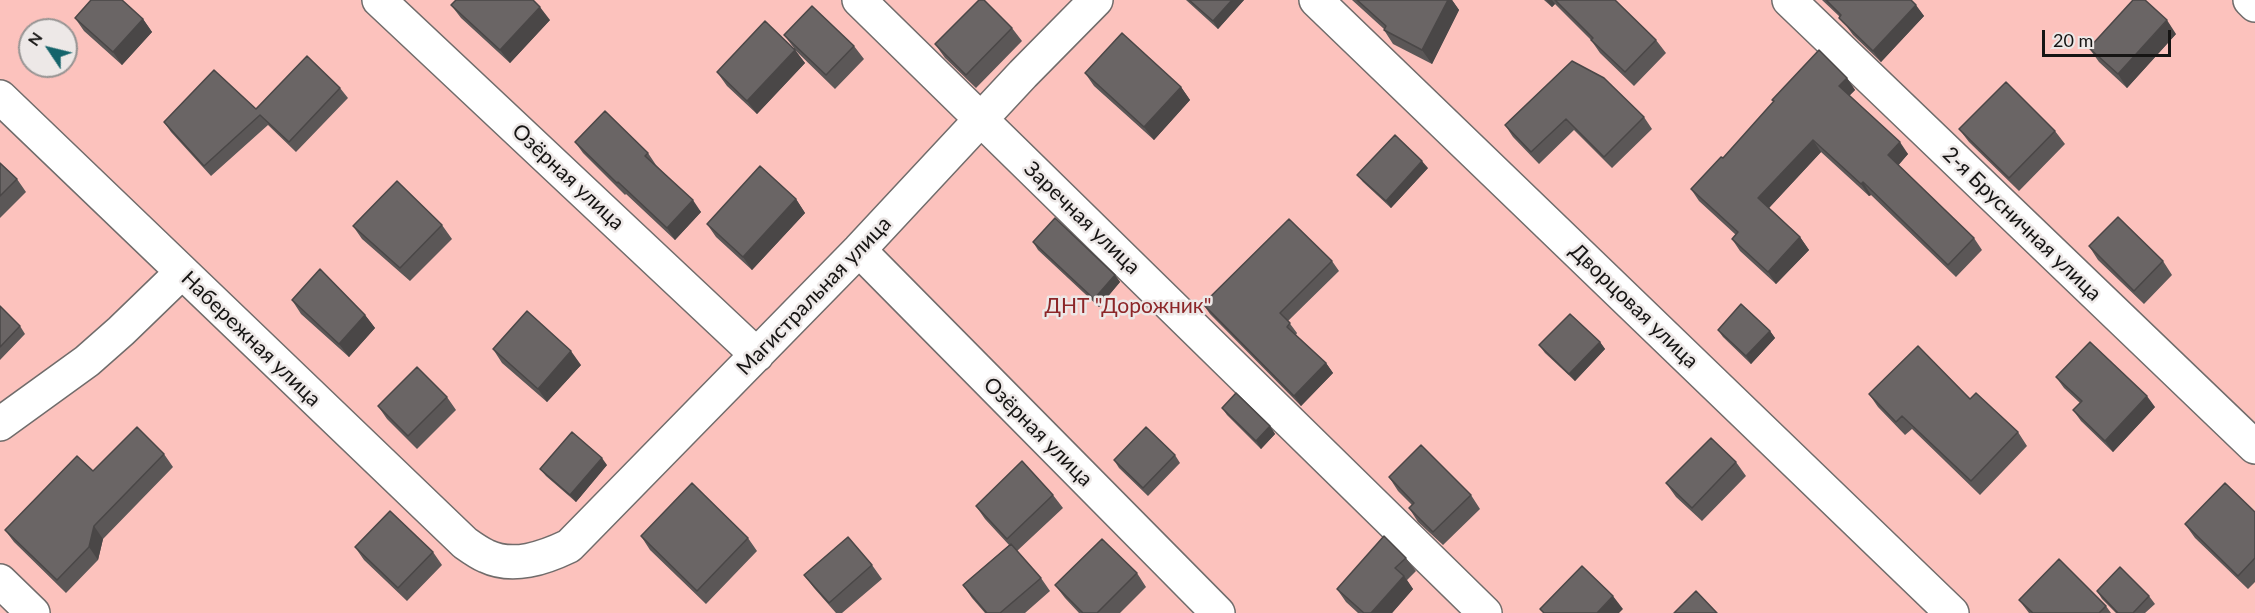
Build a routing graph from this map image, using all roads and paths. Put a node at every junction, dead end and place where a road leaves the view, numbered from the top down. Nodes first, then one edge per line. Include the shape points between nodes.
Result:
1 (379, 0) edge
2 (859, 0) edge
3 (1096, 0) edge
4 (1316, 0) edge
5 (1789, 0) edge
6 (2250, 0) edge
7 (2255, 5) edge
8 (0, 97) edge
9 (982, 120) junction
10 (859, 250) junction
11 (182, 272) junction
12 (757, 355) junction
13 (0, 424) edge
14 (2255, 447) edge
15 (513, 562) joint
16 (0, 581) edge
17 (33, 613) edge
18 (1218, 613) edge
19 (1485, 613) edge
20 (1952, 613) edge

1 - 12 street, Озёрная улица
2 - 9 street, Заречная улица
3 - 9 street, Магистральная улица
4 - 20 street, Дворцовая улица
5 - 14 street, 2-я Брусничная улица
6 - 7 street
8 - 11 street, Набережная улица
9 - 10 street, Магистральная улица
9 - 19 street, Заречная улица
10 - 12 street, Магистральная улица
10 - 18 street, Озёрная улица
11 - 13 street via 87,361
11 - 15 street, Набережная улица via 465,543 487,557
12 - 15 street, Магистральная улица via 569,546 545,557
16 - 17 street

